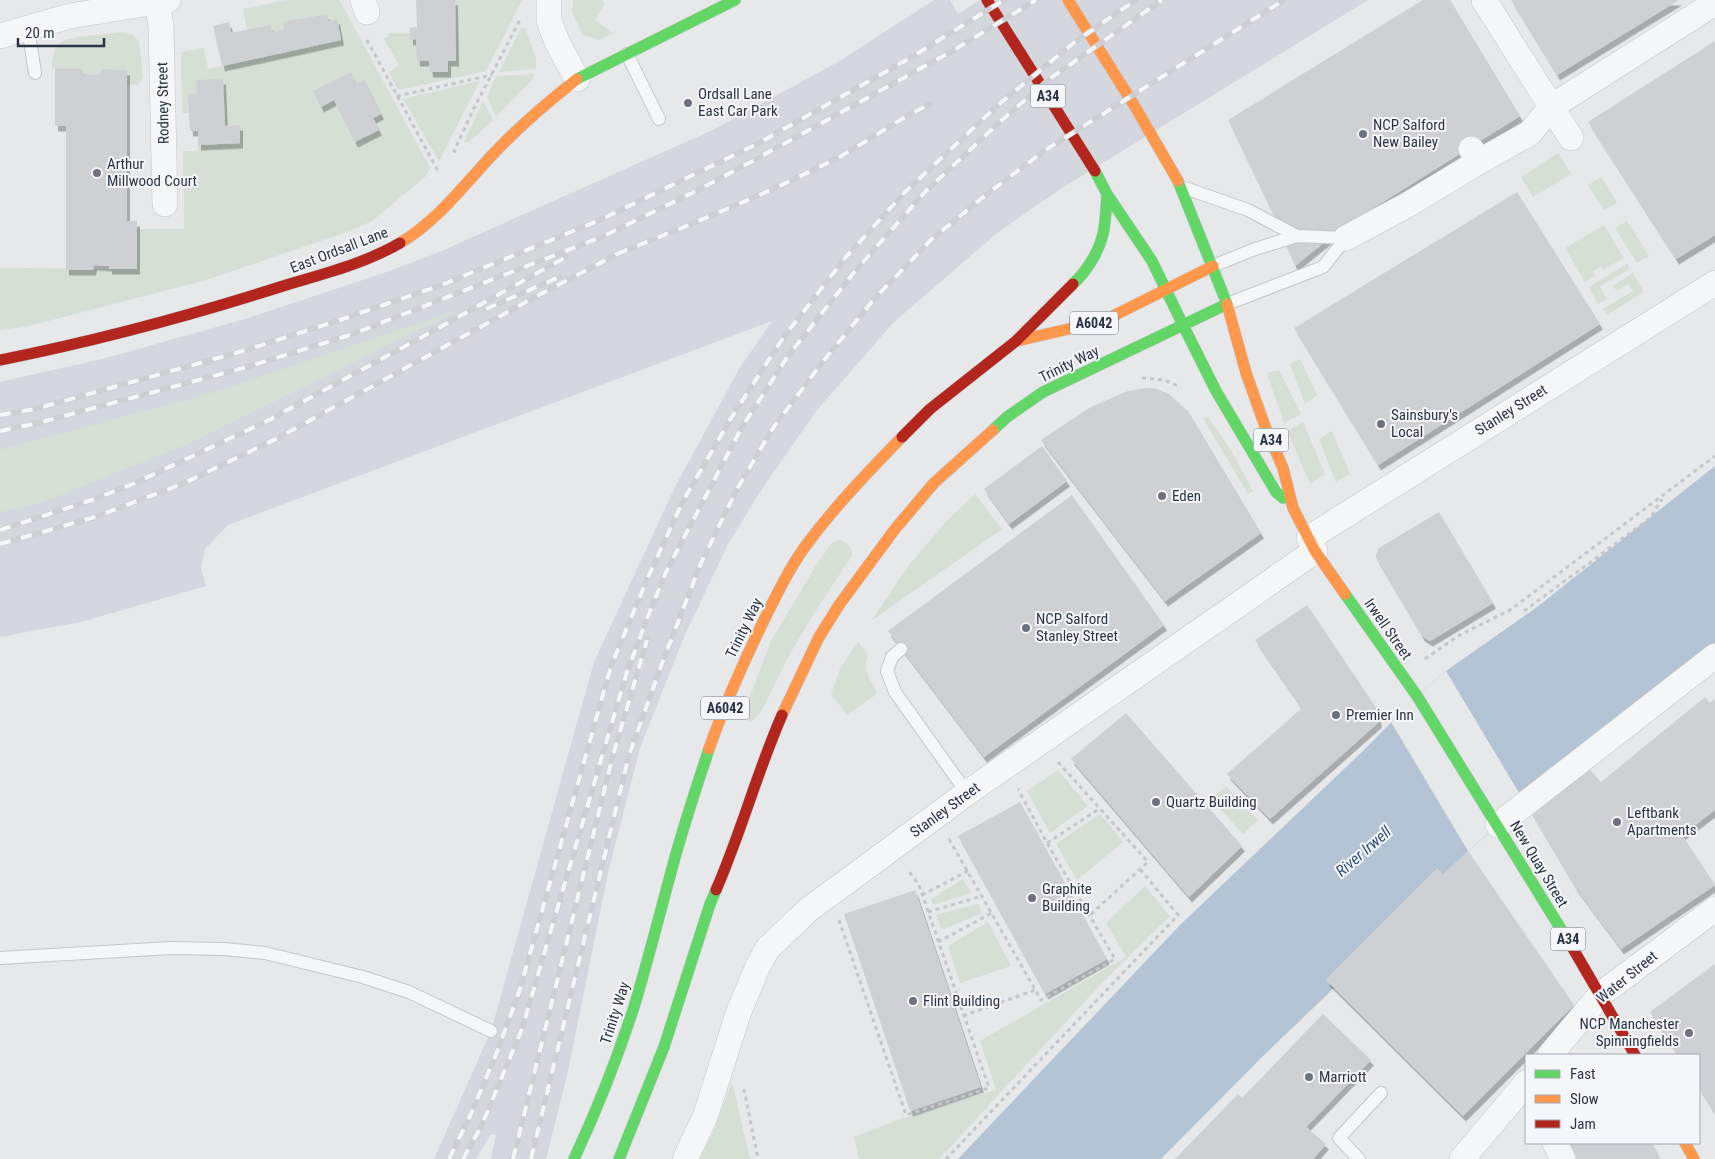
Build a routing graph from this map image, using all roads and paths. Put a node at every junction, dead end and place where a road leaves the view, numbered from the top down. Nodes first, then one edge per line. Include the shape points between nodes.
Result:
1 (549, 0) edge
2 (735, 0) edge
3 (986, 0) edge
4 (1068, 0) edge
5 (1484, 0) edge
6 (162, 1) edge
7 (1715, 3) edge
8 (70, 8) edge
9 (522, 18) dead end
10 (28, 28) junction
11 (0, 36) edge
12 (367, 40) dead end
13 (627, 54) junction
14 (35, 73) dead end
15 (492, 74) junction
16 (577, 79) junction
17 (397, 96) junction
18 (1551, 107) junction
19 (659, 119) dead end
20 (1570, 138) dead end
21 (458, 154) dead end
22 (444, 176) dead end
23 (1182, 187) junction
24 (1107, 194) junction
25 (165, 204) dead end
26 (1297, 236) junction
27 (1346, 238) junction
28 (1213, 266) junction
29 (1715, 283) edge
30 (1166, 288) junction
31 (1227, 304) junction
32 (1183, 325) junction
33 (1016, 341) junction
34 (0, 360) edge
35 (1139, 378) dead end
36 (1182, 388) dead end
37 (1715, 456) edge
38 (1663, 496) junction
39 (1294, 508) junction
40 (1312, 544) junction
41 (1524, 611) dead end
42 (901, 649) dead end
43 (1715, 656) edge
44 (1424, 659) dead end
45 (1042, 742) junction
46 (1461, 766) joint
47 (1015, 782) dead end
48 (967, 793) junction
49 (1099, 809) junction
50 (1498, 825) junction
51 (946, 833) dead end
52 (1047, 843) junction
53 (903, 864) dead end
54 (1140, 869) junction
55 (968, 871) junction
56 (922, 895) junction
57 (982, 896) junction
58 (1715, 910) edge
59 (928, 912) junction
60 (992, 913) junction
61 (836, 914) dead end
62 (1090, 916) junction
63 (938, 942) junction
64 (0, 958) edge
65 (1035, 990) junction
66 (1601, 994) junction
67 (963, 1016) junction
68 (491, 1031) dead end
69 (1551, 1054) edge
70 (1635, 1054) edge
71 (742, 1081) dead end
72 (1525, 1084) edge
73 (1381, 1093) dead end
74 (1556, 1144) edge
75 (1686, 1144) edge
76 (574, 1159) edge
77 (619, 1159) edge
78 (685, 1159) edge
79 (758, 1159) edge
80 (946, 1159) edge
81 (1360, 1159) edge
82 (1462, 1159) edge
83 (1563, 1159) edge
84 (1694, 1159) edge

1 - 16 street via 549,21
2 - 13 main road, East Ordsall Lane
3 - 24 main road, A34 via 1086,155
4 - 23 main road, A34
5 - 18 street
6 - 8 street, Rodney Street
6 - 25 street, Rodney Street
7 - 18 street
8 - 10 street, Rodney Street
9 - 15 path
10 - 11 street, Rodney Street
10 - 14 lane
12 - 17 path
13 - 16 main road, East Ordsall Lane
13 - 19 lane
15 - 17 path
15 - 21 path via 454,150
16 - 34 main road, East Ordsall Lane via 498,149 429,223 386,251 204,311 75,345
17 - 22 path
18 - 20 street
18 - 27 street via 1530,133 1475,154 1409,204
23 - 26 lane via 1248,210
23 - 28 main road, A34
24 - 30 main road, A34
24 - 33 main road via 1103,234 1086,272
26 - 27 lane
26 - 28 lane
27 - 31 lane via 1323,267
28 - 30 main road, Trinity Way / A6042
28 - 31 main road, A34
29 - 40 street, Stanley Street
30 - 32 main road, A34
30 - 33 main road, Trinity Way / A6042 via 1103,321
31 - 32 main road, Trinity Way
31 - 39 main road, Irwell Street / A34 via 1246,373 1283,468
32 - 39 main road, Irwell Street / A34 via 1216,391 1276,492
32 - 77 main road, Trinity Way / A6042 via 1043,392 1008,417 934,483 895,529 839,605 818,637 772,737 710,904 664,1046
33 - 76 main road, Trinity Way / A6042 via 930,409 859,481 809,541 782,586 749,650 720,721 695,790 633,1009 596,1111
35 - 36 path via 1164,380
37 - 38 path
38 - 41 path via 1650,518
38 - 44 path via 1510,610 1458,636
39 - 40 main road, Irwell Street / A34
40 - 45 street, Stanley Street
40 - 46 main road, Irwell Street / A34
42 - 48 lane via 892,657 887,671 895,692
43 - 50 street
45 - 48 street, Stanley Street
45 - 49 path
46 - 50 main road, New Quay Street / A34
47 - 52 path
48 - 78 street, Stanley Street via 808,910 768,948 739,1011 705,1117
49 - 52 path
49 - 54 path via 1148,862
50 - 66 main road, New Quay Street / A34
51 - 55 path
52 - 62 path
53 - 56 path via 919,885
54 - 62 path
54 - 80 path via 1178,915
55 - 56 path
55 - 57 path
56 - 59 path
57 - 59 path
57 - 60 path
58 - 66 street, Water Street
59 - 63 path
60 - 63 path
60 - 65 path
61 - 67 path via 906,1115 989,1088
62 - 65 path via 1116,959 1041,1000
63 - 67 path
64 - 68 lane via 171,948 266,953 409,992
65 - 67 path
66 - 69 street, Water Street
66 - 70 main road, New Quay Street / A34
71 - 79 path
72 - 82 street
73 - 81 lane via 1339,1138
74 - 83 street
75 - 84 main road

